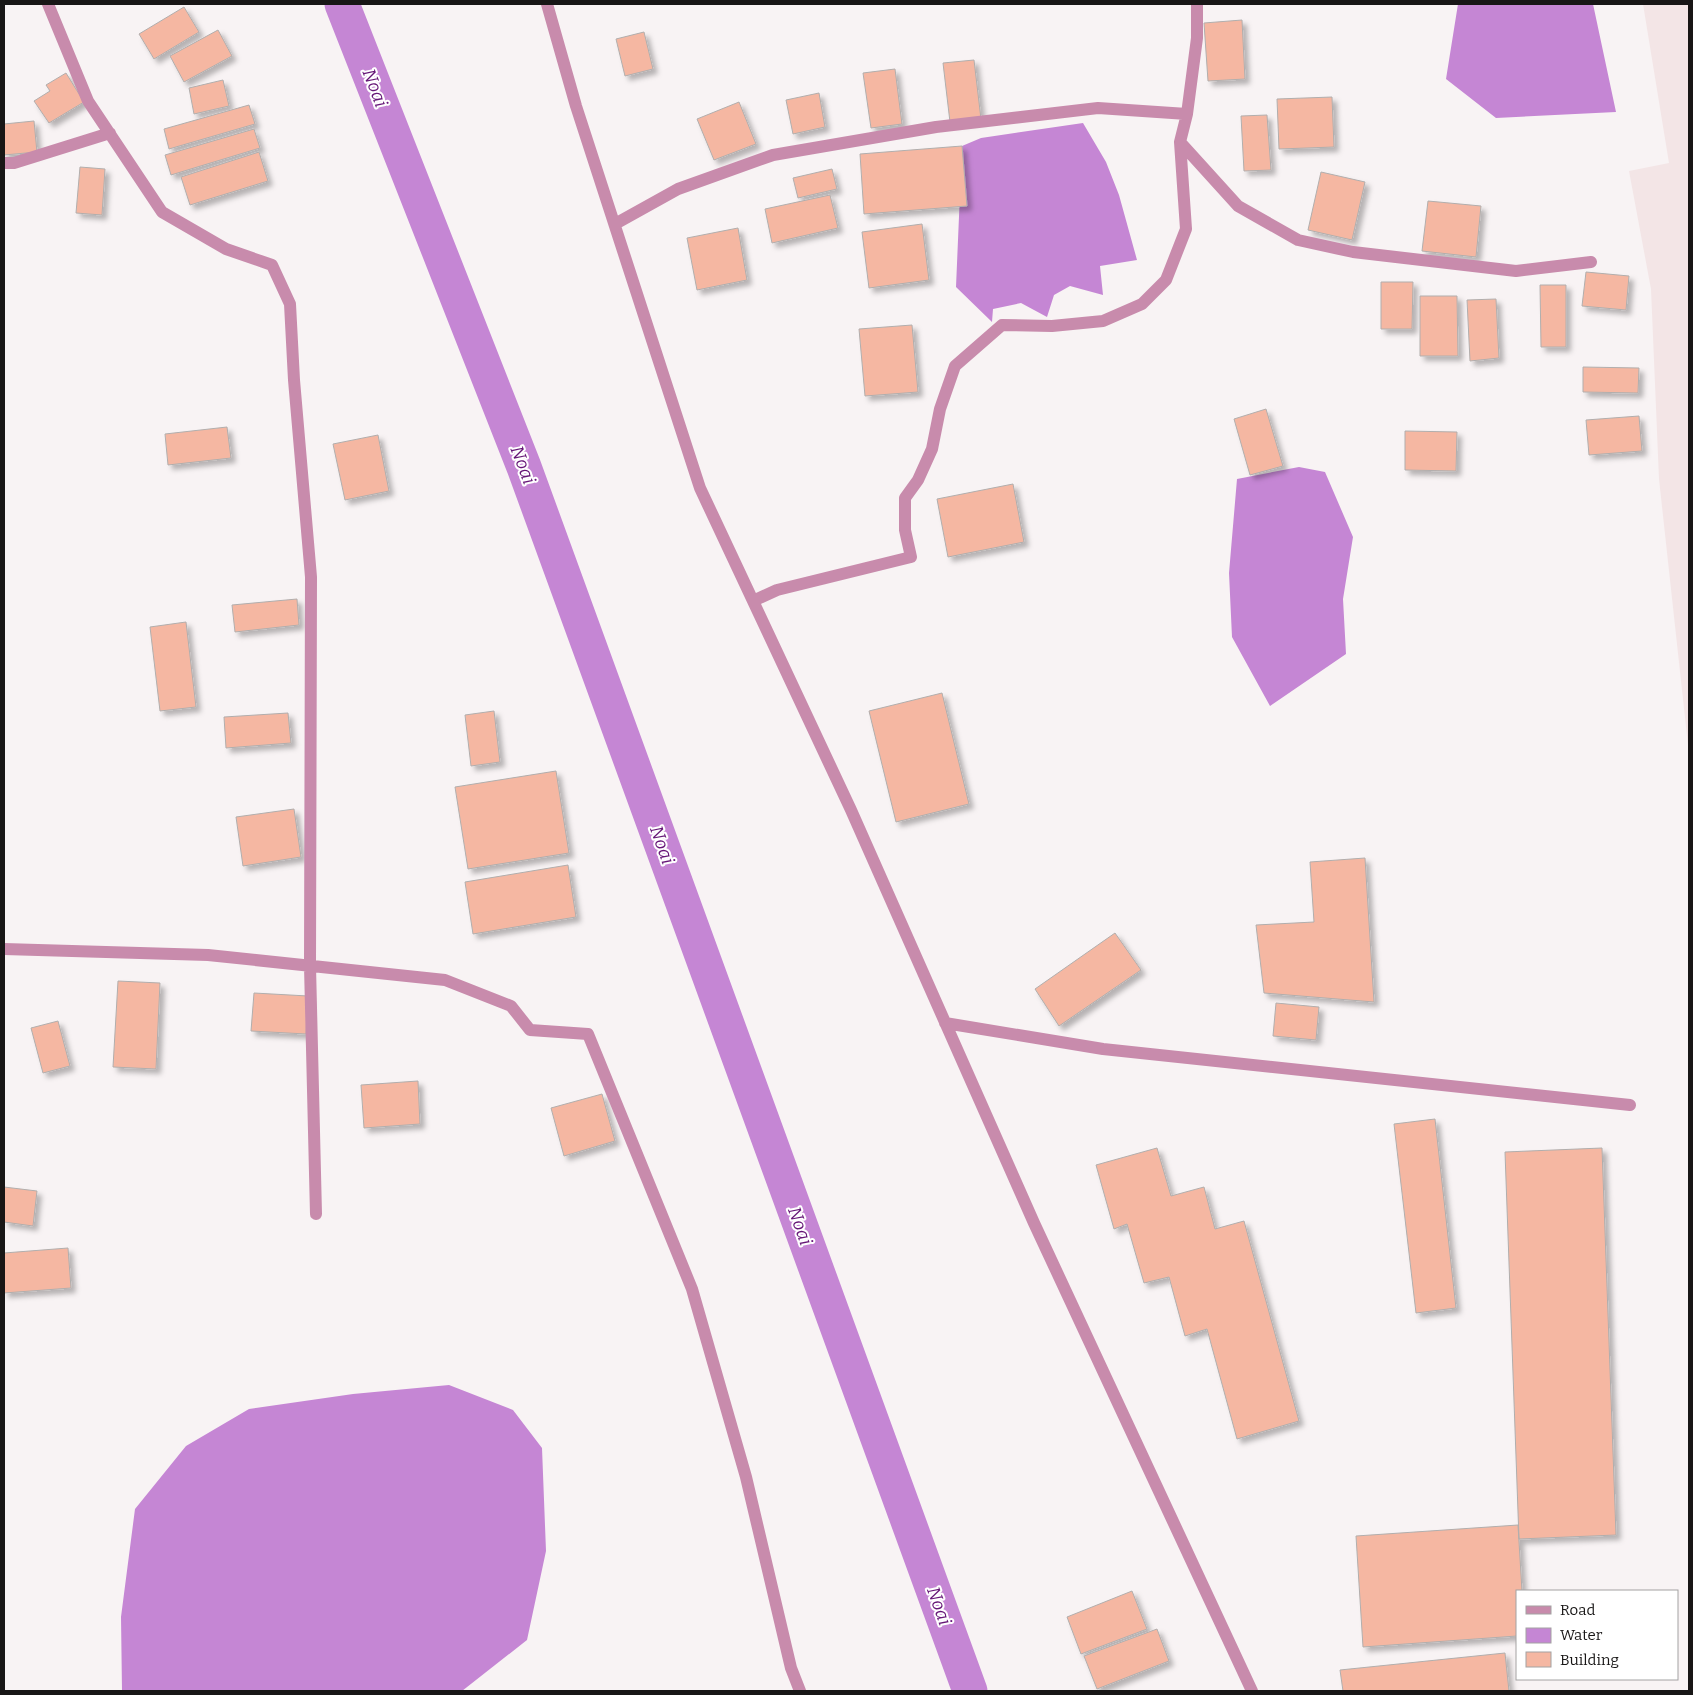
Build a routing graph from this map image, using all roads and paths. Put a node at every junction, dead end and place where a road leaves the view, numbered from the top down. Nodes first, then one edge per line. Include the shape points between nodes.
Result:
1 (48, 4) edge
2 (547, 4) edge
3 (1196, 4) edge
4 (1187, 114) junction
5 (110, 133) junction
6 (1180, 142) junction
7 (4, 163) edge
8 (615, 224) junction
9 (1591, 262) dead end
10 (753, 601) junction
11 (4, 949) edge
12 (310, 966) junction
13 (946, 1023) junction
14 (1630, 1104) dead end
15 (316, 1214) dead end
16 (800, 1691) edge
17 (1252, 1691) edge

1 - 5 street via 88,101
2 - 8 street
3 - 4 street via 1197,38
4 - 6 street
4 - 8 street via 1098,108 936,127 772,155 678,189
5 - 7 street via 14,163
5 - 12 street via 162,212 226,248 272,265 290,304 311,577
6 - 9 street via 1238,206 1298,240 1353,252 1516,271
6 - 10 street via 1186,229 1166,280 1142,304 1103,322 1002,325 955,366 940,409 932,449 918,480 905,498 905,530 911,557 777,590
8 - 10 street via 700,488
10 - 13 street
11 - 12 street via 208,955
12 - 15 street
12 - 16 street via 445,980 511,1006 530,1030 588,1034 692,1289 746,1477 791,1668
13 - 14 street via 1103,1049
13 - 17 street via 1034,1223

